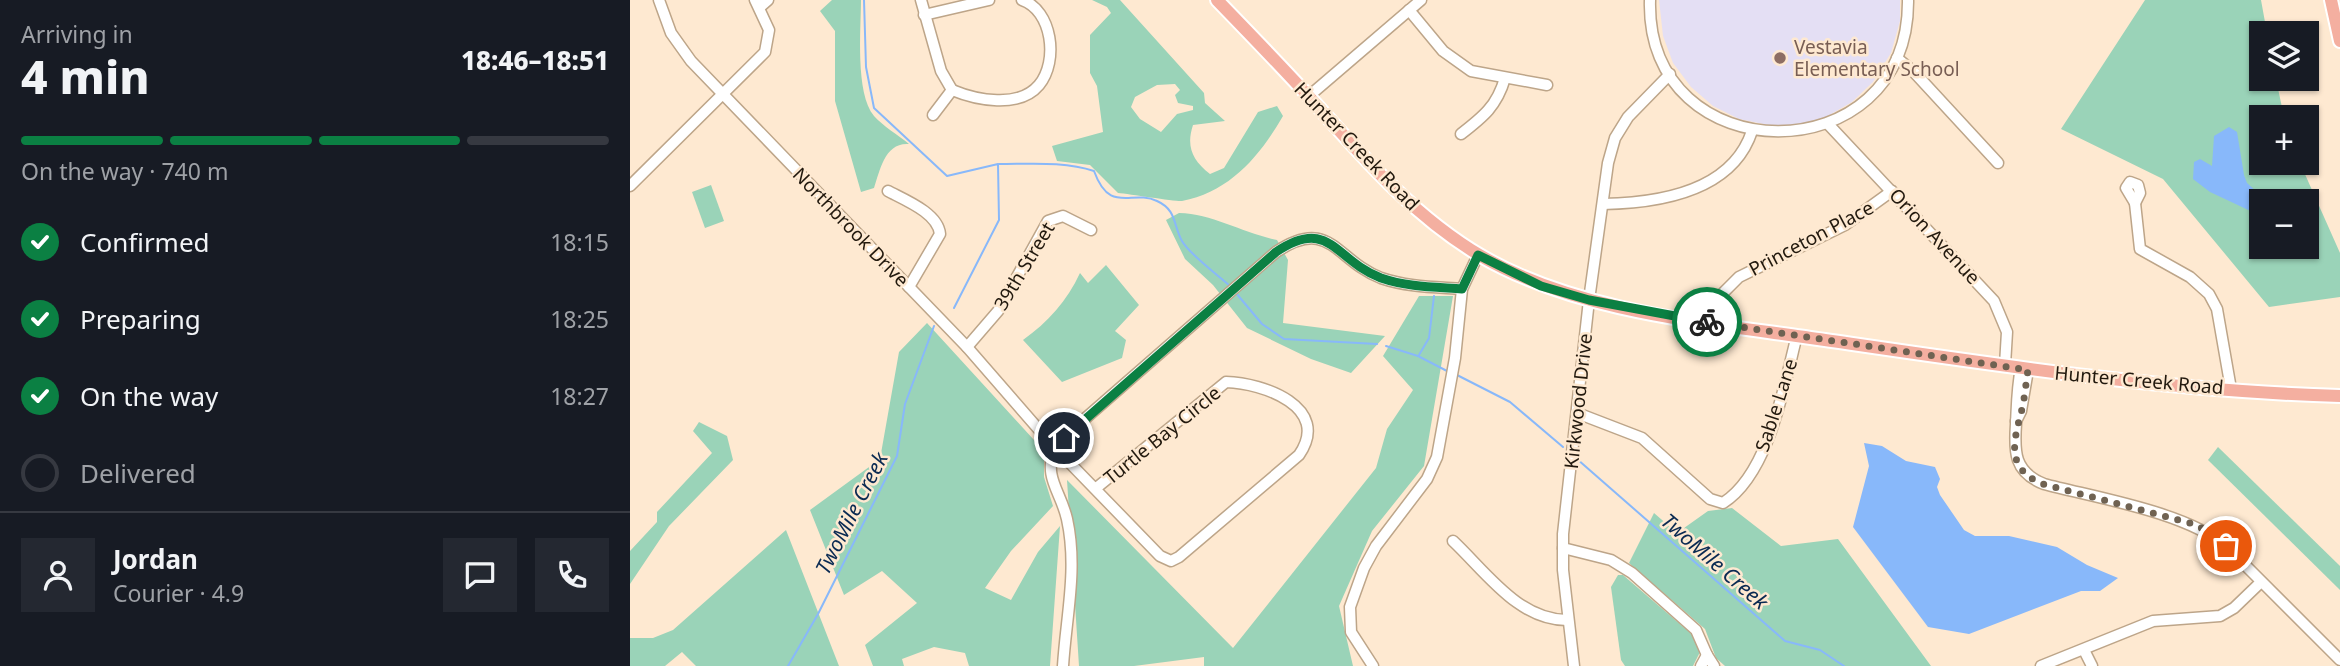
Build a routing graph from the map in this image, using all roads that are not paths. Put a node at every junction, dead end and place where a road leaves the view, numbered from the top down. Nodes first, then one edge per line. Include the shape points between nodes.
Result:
1 (659, 0) edge
2 (921, 0) edge
3 (989, 0) edge
4 (1022, 0) edge
5 (1217, 0) edge
6 (1421, 0) edge
7 (1650, 0) edge
8 (1908, 0) edge
9 (2331, 0) edge
10 (761, 2) edge
11 (1409, 10) junction
12 (924, 15) junction
13 (2340, 41) edge
14 (1897, 58) junction
15 (1670, 74) junction
16 (1505, 79) junction
17 (1547, 85) dead end
18 (951, 90) junction
19 (724, 94) junction
20 (1309, 96) junction
21 (933, 115) dead end
22 (1828, 124) junction
23 (1752, 131) junction
24 (1461, 134) dead end
25 (1998, 163) dead end
26 (630, 186) edge
27 (888, 191) dead end
28 (1892, 191) junction
29 (2135, 203) dead end
30 (1603, 204) junction
31 (1091, 230) dead end
32 (1478, 255) junction
33 (909, 287) junction
34 (1462, 289) junction
35 (1589, 300) junction
36 (1714, 323) junction
37 (1797, 335) junction
38 (967, 347) junction
39 (2005, 365) junction
40 (2025, 369) junction
41 (2231, 389) junction
42 (2340, 396) edge
43 (1577, 413) junction
44 (1064, 438) dead end
45 (1054, 447) junction
46 (1095, 489) junction
47 (1453, 541) dead end
48 (1563, 548) junction
49 (1171, 561) joint
50 (2261, 582) junction
51 (1568, 620) junction
52 (2084, 650) junction
53 (1707, 655) junction
54 (2340, 660) edge
55 (1063, 666) edge
56 (1373, 666) edge
57 (1574, 666) edge
58 (1701, 666) edge
59 (1714, 666) edge
60 (2041, 666) edge
61 (2092, 666) edge

1 - 19 street, Northbrook Drive via 671,33
2 - 12 street
3 - 12 street
4 - 18 street via 1041,13 1048,28 1048,62 1039,85 1025,94 993,100
5 - 20 main road, Hunter Creek Road
6 - 11 street
7 - 15 street via 1653,33
8 - 14 street
9 - 13 main road
10 - 19 street via 769,30 765,52
11 - 16 street via 1456,62 1479,74
11 - 20 street
12 - 18 street
14 - 22 street via 1874,92
14 - 25 street
15 - 23 street via 1697,105
15 - 30 street, Kirkwood Drive via 1619,131 1608,163
16 - 17 street
16 - 24 street via 1491,110
18 - 21 street
19 - 26 street
19 - 33 street, Northbrook Drive
20 - 32 main road, Hunter Creek Road via 1388,185
22 - 23 street via 1783,134
22 - 28 street, Orion Avenue
23 - 30 street via 1738,159 1719,177 1656,200
27 - 33 street via 939,225 940,234
28 - 36 street, Princeton Place via 1845,225 1739,277 1722,294
28 - 39 street, Orion Avenue via 1994,301 2007,332
29 - 41 street via 2140,248 2190,277 2214,301
30 - 35 street, Kirkwood Drive
31 - 38 street, 39th Street via 1063,216 1048,221 998,311
32 - 34 street
32 - 35 main road, Hunter Creek Road via 1541,286
33 - 38 street, Northbrook Drive
34 - 44 street via 1403,285 1378,277 1323,239 1297,239
34 - 56 street via 1437,457 1427,480 1376,546 1350,607 1351,632
35 - 36 main road, Hunter Creek Road
35 - 43 street, Kirkwood Drive
36 - 37 main road, Hunter Creek Road
37 - 39 main road, Hunter Creek Road
37 - 43 street, Sable Lane via 1768,439 1738,490 1723,503 1710,499 1642,438
38 - 45 street, Northbrook Drive
39 - 40 main road, Hunter Creek Road
40 - 41 main road, Hunter Creek Road via 2129,383
40 - 50 street via 2015,456 2029,476 2043,484 2198,527 2226,546
41 - 42 main road, Hunter Creek Road
43 - 48 street, Kirkwood Drive
45 - 46 street, Northbrook Drive
45 - 55 street via 1049,470 1072,551
46 - 49 street, Northbrook Drive via 1160,556
46 - 49 street, Turtle Bay Circle via 1226,383 1279,394 1298,408 1309,435 1300,455
47 - 51 street via 1527,610 1551,620
48 - 51 street, Kirkwood Drive
48 - 53 street via 1611,561 1632,573 1696,630
50 - 52 street via 2220,616 2162,618
50 - 54 street
51 - 57 street, Kirkwood Drive
52 - 60 street
52 - 61 street
53 - 58 street
53 - 59 street

